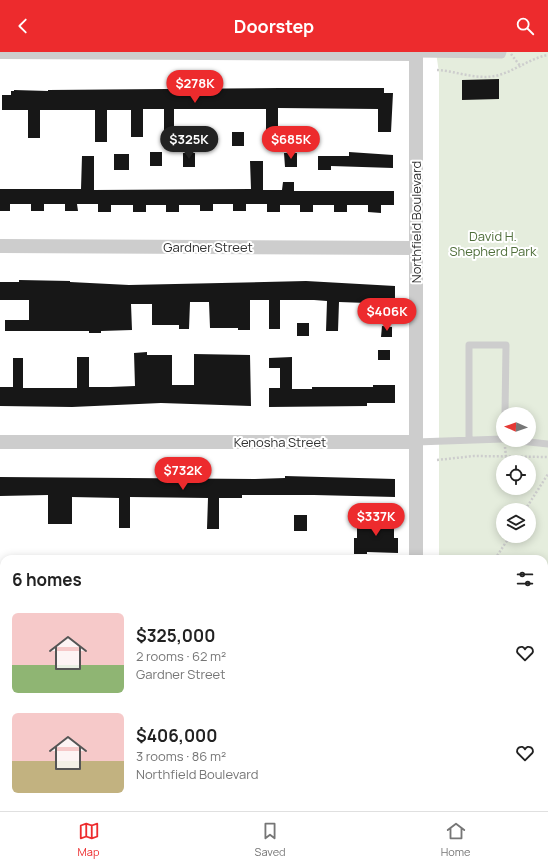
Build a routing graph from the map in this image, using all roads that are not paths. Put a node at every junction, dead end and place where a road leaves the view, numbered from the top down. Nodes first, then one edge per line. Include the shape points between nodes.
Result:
1 (0, 52) edge
2 (503, 52) edge
3 (416, 53) edge
4 (0, 246) edge
5 (416, 248) junction
6 (505, 407) edge
7 (469, 439) junction
8 (496, 439) edge
9 (0, 442) edge
10 (416, 442) junction
11 (536, 443) edge
12 (548, 444) edge
13 (416, 555) edge

1 - 3 street
2 - 3 lane via 502,55
3 - 5 street, Northfield Boulevard
4 - 5 street, Gardner Street
5 - 10 street, Northfield Boulevard
6 - 7 lane via 506,345 469,345
7 - 8 lane
7 - 10 lane
9 - 10 street, Kenosha Street
10 - 13 street, Northfield Boulevard
11 - 12 lane

